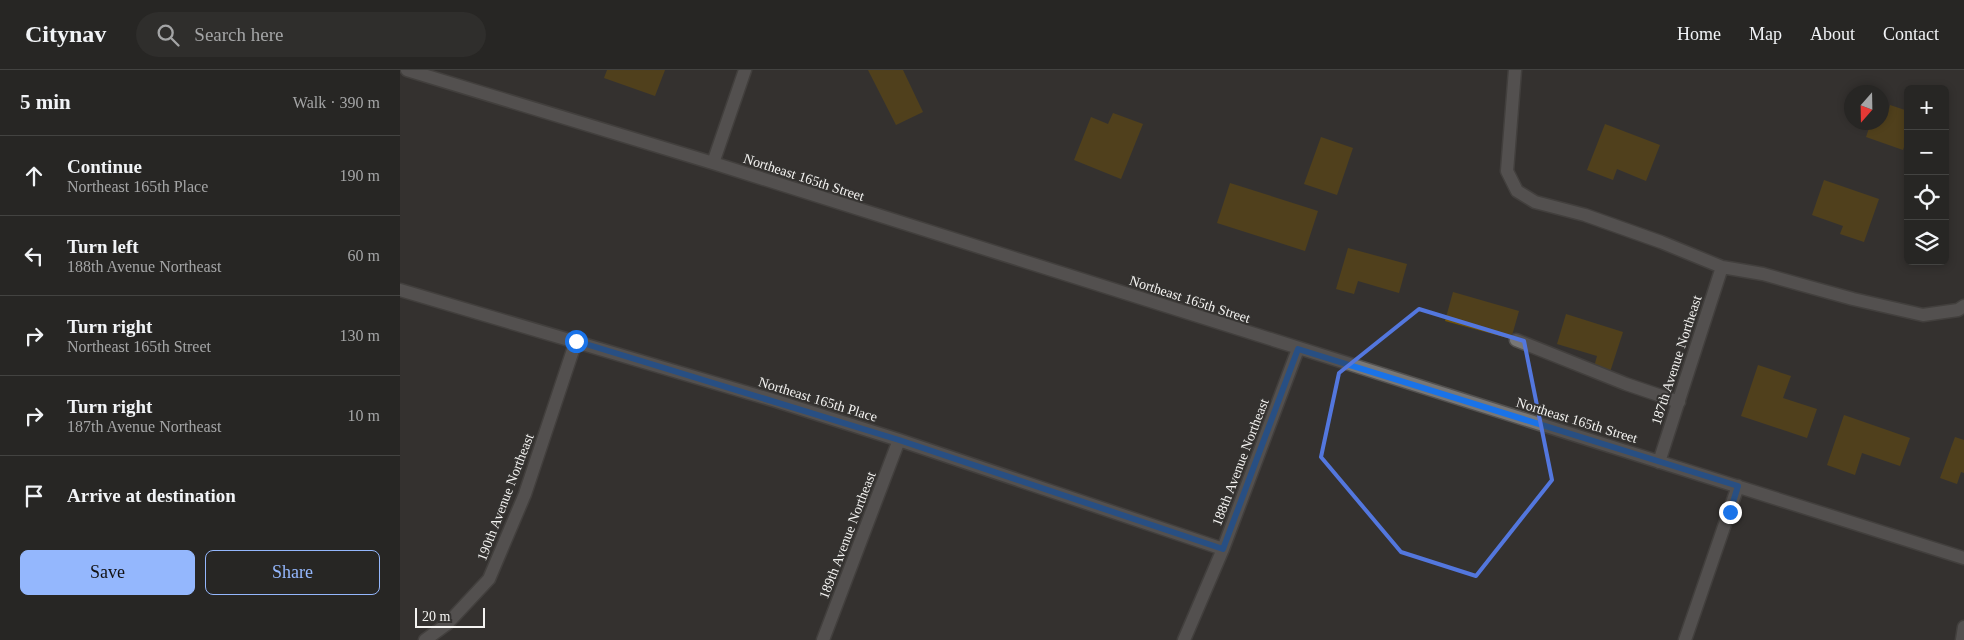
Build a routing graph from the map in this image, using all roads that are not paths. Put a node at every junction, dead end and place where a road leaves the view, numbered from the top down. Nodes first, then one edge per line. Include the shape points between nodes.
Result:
1 (408, 70) edge
2 (745, 70) edge
3 (1514, 70) edge
4 (713, 163) junction
5 (1722, 267) junction
6 (400, 290) edge
7 (1964, 306) edge
8 (1516, 340) dead end
9 (576, 341) junction
10 (1298, 349) junction
11 (1679, 402) junction
12 (899, 440) junction
13 (1659, 462) junction
14 (1738, 486) junction
15 (1223, 549) junction
16 (1964, 558) edge
17 (1964, 628) edge
18 (425, 640) edge
19 (823, 640) edge
20 (1184, 640) edge
21 (1685, 640) edge
22 (1962, 640) edge

1 - 4 street, Northeast 165th Street
2 - 4 street
3 - 5 street via 1506,171 1517,190 1535,202 1585,215
4 - 10 street, Northeast 165th Street
5 - 7 street via 1763,274 1923,315 1958,310
5 - 11 street, 187th Avenue Northeast
6 - 9 street, Northeast 165th Place
8 - 11 street
9 - 12 street, Northeast 165th Place
9 - 18 street, 190th Avenue Northeast via 525,494 489,579 447,624
10 - 13 street, Northeast 165th Street
10 - 15 street, 188th Avenue Northeast
11 - 13 street, 187th Avenue Northeast
12 - 15 street, Northeast 165th Place
12 - 19 street, 189th Avenue Northeast
13 - 14 street, Northeast 165th Street
14 - 16 street, Northeast 165th Street
14 - 21 street
15 - 20 street, 188th Avenue Northeast
17 - 22 street

